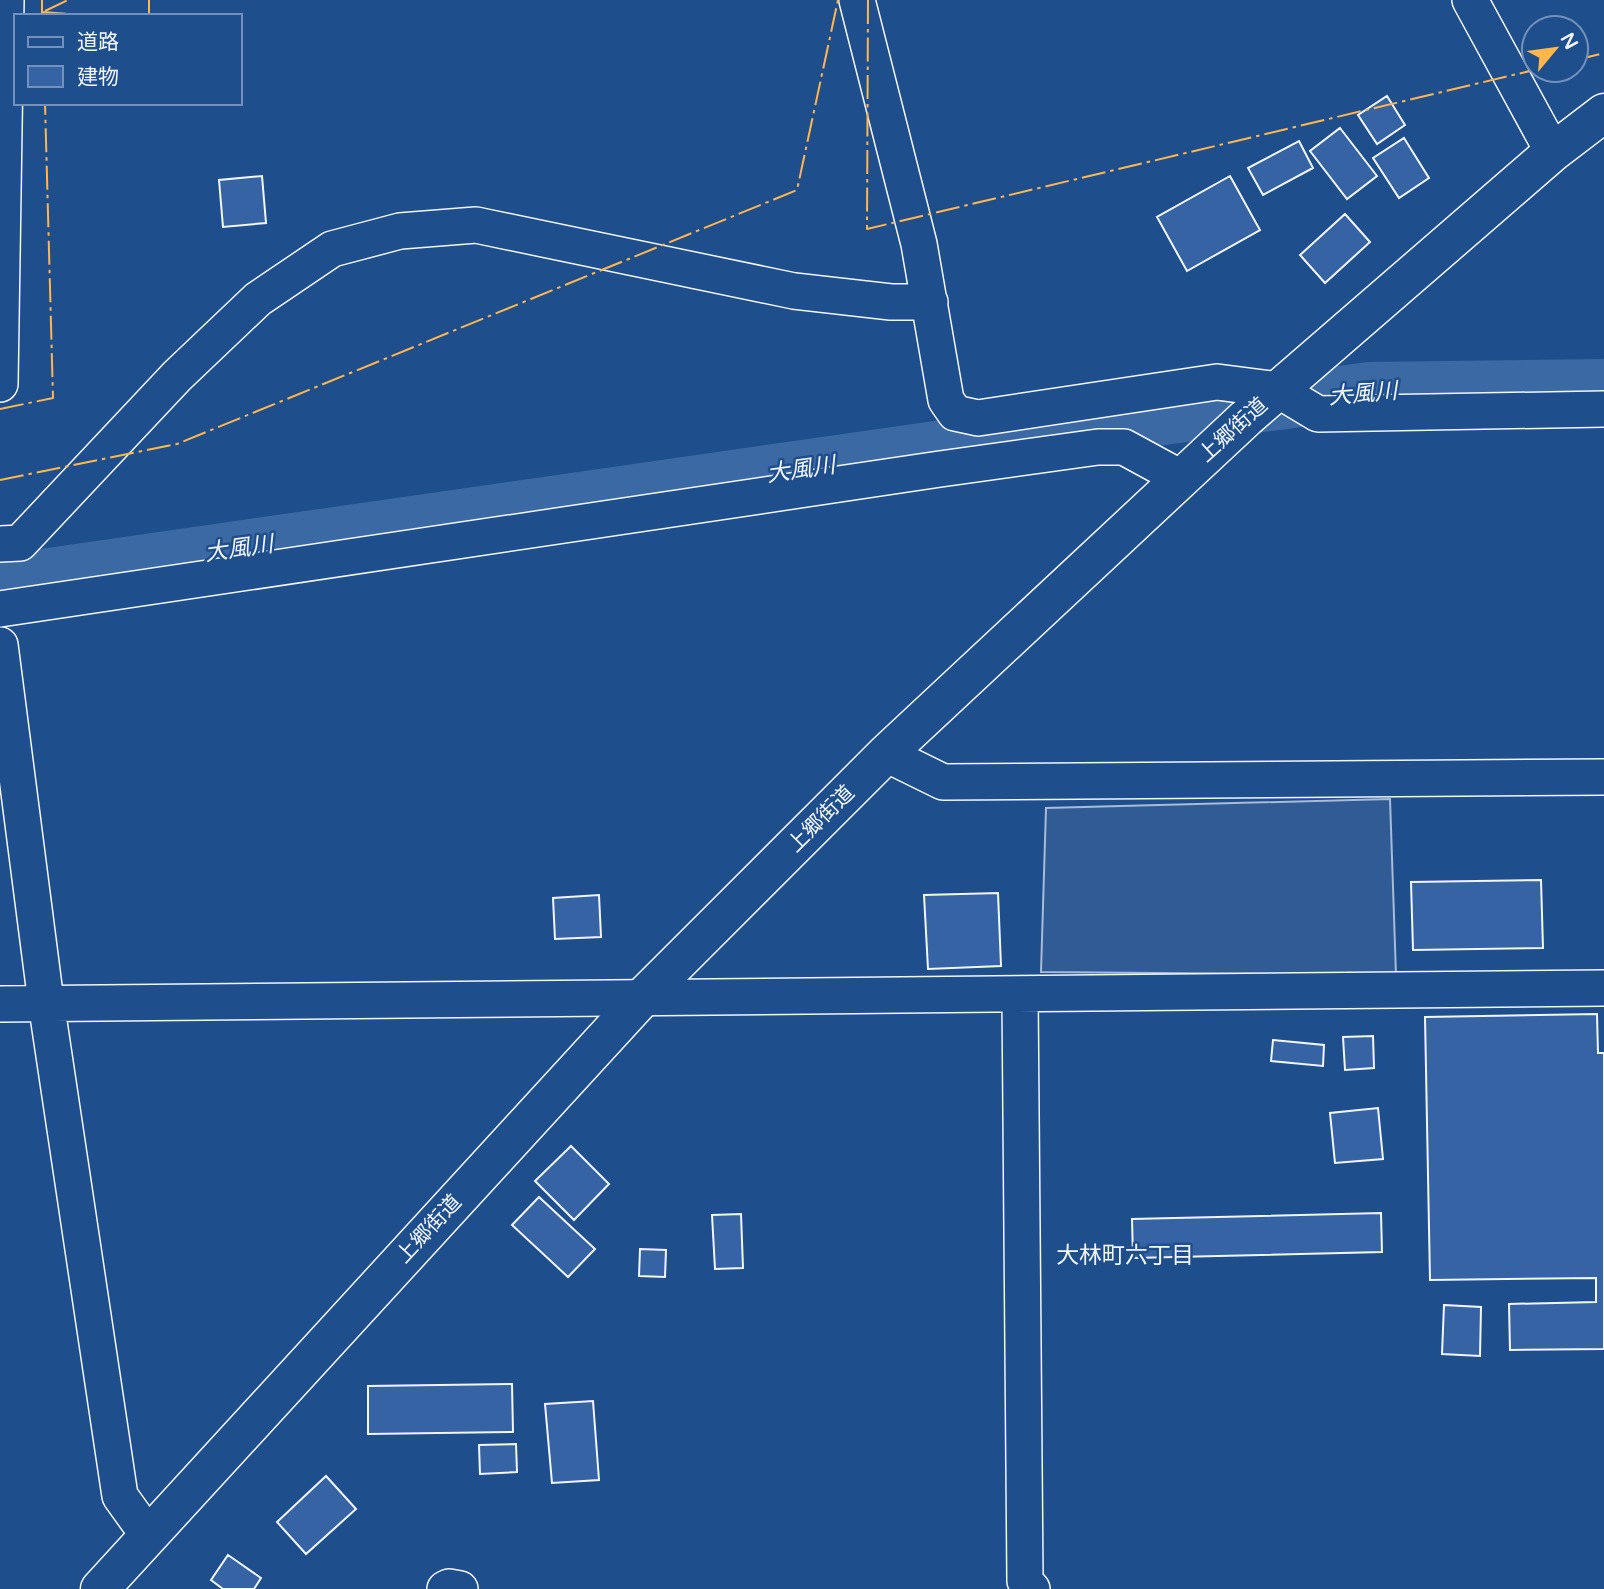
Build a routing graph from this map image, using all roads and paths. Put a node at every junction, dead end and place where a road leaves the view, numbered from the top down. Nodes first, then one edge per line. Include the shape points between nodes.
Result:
1 (6, 0) edge
2 (857, 0) edge
3 (1470, 0) edge
4 (1604, 113) edge
5 (1553, 152) junction
6 (930, 302) junction
7 (1, 327) edge
8 (0, 384) edge
9 (1278, 390) junction
10 (1604, 409) edge
11 (1181, 478) junction
12 (0, 544) edge
13 (0, 609) edge
14 (0, 645) edge
15 (886, 754) junction
16 (1604, 777) edge
17 (1604, 988) edge
18 (1020, 995) junction
19 (642, 998) junction
20 (47, 1002) junction
21 (0, 1004) edge
22 (148, 1535) junction
23 (1029, 1585) edge
24 (100, 1589) edge
25 (445, 1589) edge
26 (460, 1589) edge

1 - 7 street
2 - 6 street
3 - 5 street
4 - 5 main road, 上郷街道
5 - 9 main road, 上郷街道
6 - 9 street via 946,400 955,413 978,418 1217,382
6 - 12 street via 794,291 476,225 400,231 332,248 258,299 177,376 20,543
7 - 8 street
9 - 10 street via 1318,414
9 - 11 main road, 上郷街道
11 - 13 street via 1124,447 1098,447
11 - 15 main road, 上郷街道
14 - 20 street
15 - 16 street via 943,782
15 - 19 main road, 上郷街道
17 - 18 street
18 - 19 street
18 - 23 street
19 - 20 street
19 - 22 main road, 上郷街道
20 - 21 street
20 - 22 street via 120,1496
22 - 24 main road, 上郷街道
25 - 26 street

